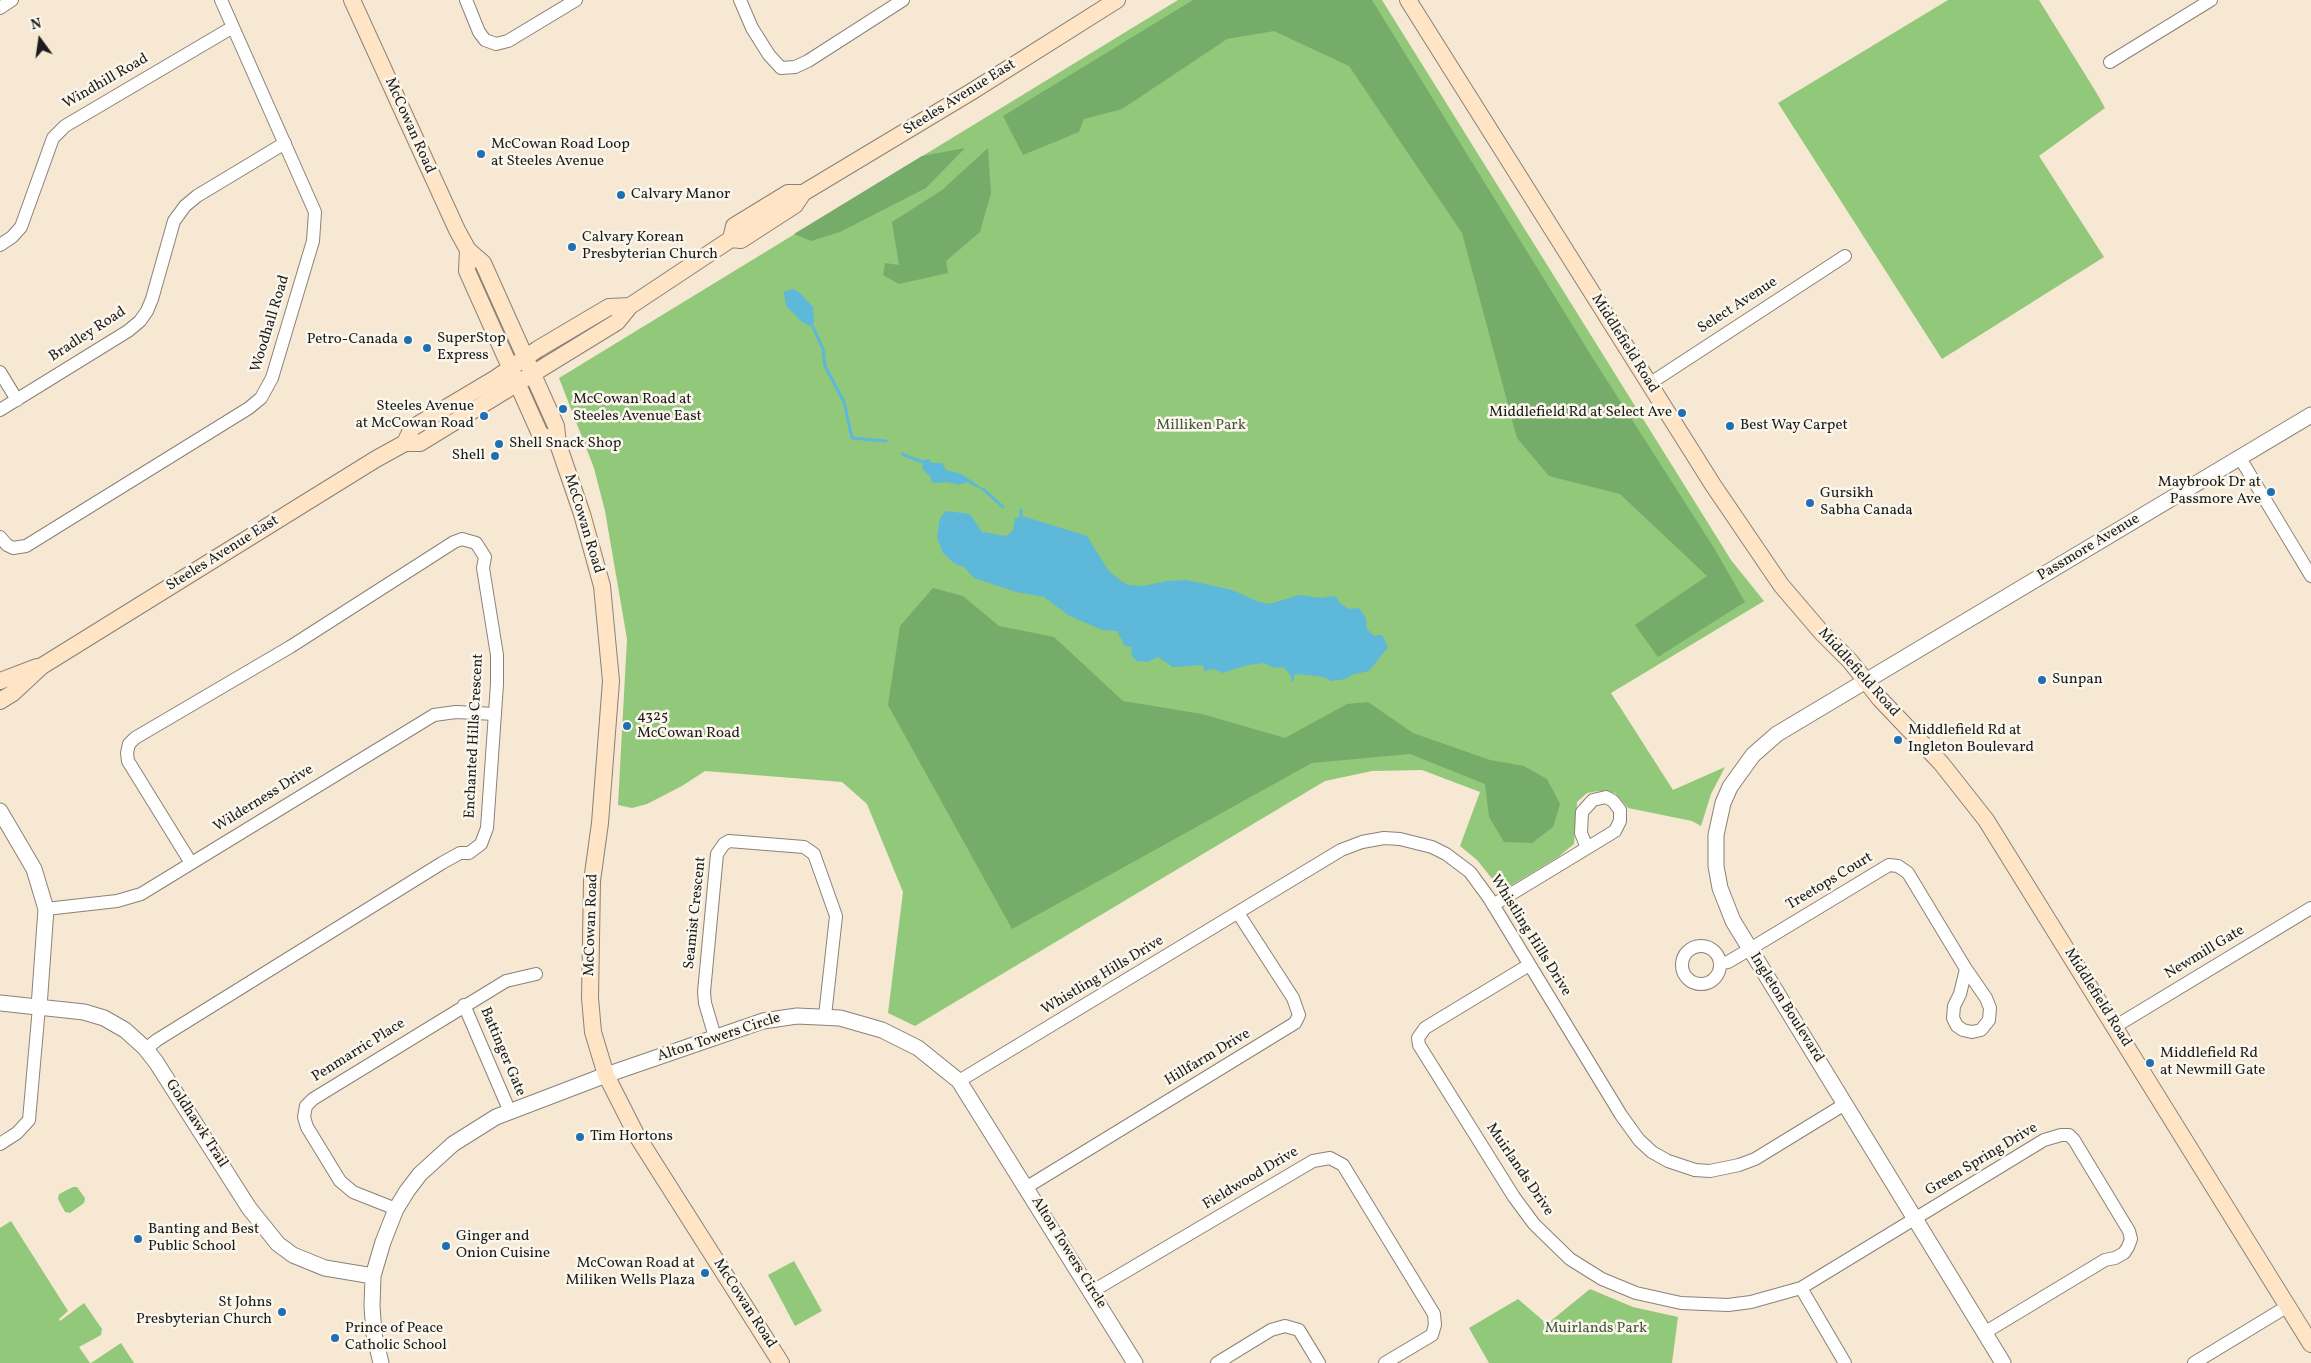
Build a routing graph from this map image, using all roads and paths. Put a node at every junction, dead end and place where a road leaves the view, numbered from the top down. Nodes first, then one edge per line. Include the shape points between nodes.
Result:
1 (12, 0) edge
2 (221, 0) edge
3 (352, 0) edge
4 (466, 0) edge
5 (576, 0) edge
6 (740, 0) edge
7 (903, 0) edge
8 (1116, 0) edge
9 (1408, 0) edge
10 (2211, 0) edge
11 (0, 8) edge
12 (233, 27) junction
13 (2110, 62) dead end
14 (285, 143) junction
15 (0, 245) edge
16 (468, 250) junction
17 (1845, 256) dead end
18 (630, 306) junction
19 (524, 358) junction
20 (0, 372) edge
21 (532, 374) junction
22 (514, 375) junction
23 (1649, 384) junction
24 (17, 400) junction
25 (0, 410) edge
26 (2311, 415) edge
27 (558, 444) junction
28 (2240, 458) junction
29 (0, 536) edge
30 (2311, 576) edge
31 (42, 666) junction
32 (0, 681) edge
33 (1866, 681) junction
34 (0, 701) edge
35 (495, 714) junction
36 (0, 811) edge
37 (1587, 848) dead end
38 (191, 863) junction
39 (1494, 905) junction
40 (46, 908) junction
41 (2311, 908) edge
42 (1238, 913) junction
43 (1750, 950) junction
44 (1720, 963) dead end
45 (1529, 965) junction
46 (1966, 969) junction
47 (536, 974) dead end
48 (0, 1003) edge
49 (464, 1005) junction
50 (39, 1007) junction
51 (825, 1016) junction
52 (2116, 1026) junction
53 (715, 1037) junction
54 (146, 1049) junction
55 (606, 1076) junction
56 (960, 1081) junction
57 (1845, 1104) junction
58 (510, 1112) junction
59 (0, 1144) edge
60 (1027, 1187) junction
61 (396, 1209) junction
62 (1915, 1219) junction
63 (374, 1276) junction
64 (1801, 1288) junction
65 (1091, 1292) junction
66 (2288, 1306) junction
67 (1984, 1333) junction
68 (2311, 1344) edge
69 (381, 1363) edge
70 (781, 1363) edge
71 (1135, 1363) edge
72 (1217, 1363) edge
73 (1319, 1363) edge
74 (1385, 1363) edge
75 (1845, 1363) edge
76 (2003, 1363) edge
77 (2194, 1363) edge

1 - 11 street
2 - 12 street, Woodhall Road
3 - 16 main road, McCowan Road
4 - 5 street via 479,32 485,40 496,44 508,41
6 - 7 street via 752,28 781,68 795,67 808,61
8 - 18 main road, Steeles Avenue East via 803,193 795,206 741,240 731,239
9 - 23 main road, Middlefield Road
10 - 13 street
12 - 14 street, Woodhall Road
12 - 15 street, Windhill Road via 66,126 52,138 21,227
14 - 24 street, Bradley Road via 185,206 174,221 148,312 140,321
14 - 29 street, Woodhall Road via 313,206 315,228 272,378 261,398 26,546 13,548
16 - 19 main road, McCowan Road via 483,263
16 - 22 main road, McCowan Road via 467,270
17 - 23 street, Select Avenue
18 - 19 main road, Steeles Avenue East via 609,307
18 - 21 main road, Steeles Avenue East via 617,322
19 - 21 main road, McCowan Road
19 - 22 main road, Steeles Avenue East
20 - 24 street
21 - 22 main road, Steeles Avenue East
21 - 27 main road, McCowan Road via 556,426
22 - 27 main road, McCowan Road via 540,434
22 - 31 main road, Steeles Avenue East via 420,443 405,443
23 - 33 main road, Middlefield Road via 1781,585
24 - 25 street, Bradley Road
26 - 28 street, Passmore Avenue
27 - 55 main road, McCowan Road via 602,586 611,681 592,881 590,998 593,1032
28 - 30 street
28 - 33 street, Passmore Avenue
31 - 32 main road, Steeles Avenue East
31 - 34 main road, Steeles Avenue East
33 - 43 street, Ingleton Boulevard via 1764,743 1730,787 1719,819 1716,866 1728,912
33 - 52 main road, Middlefield Road via 1941,763 1977,808
35 - 38 street, Wilderness Drive via 456,712 434,715
35 - 38 street, Enchanted Hills Crescent via 497,655 485,557 476,543 462,539 129,744 128,762
35 - 54 street, Enchanted Hills Crescent via 487,828 475,850 460,853 442,863
36 - 40 street via 34,869
37 - 39 street
38 - 40 street, Wilderness Drive via 129,899
39 - 42 street, Whistling Hills Drive via 1470,872 1446,854 1419,843 1384,838 1341,850
39 - 45 street, Whistling Hills Drive
40 - 50 street
41 - 52 street, Newmill Gate
42 - 56 street, Whistling Hills Drive
42 - 60 street, Hillfarm Drive via 1293,998 1299,1015 1295,1023
43 - 44 street
43 - 46 street, Treetops Court via 1889,865 1898,866 1908,873
43 - 57 street, Ingleton Boulevard
45 - 57 street, Whistling Hills Drive via 1630,1128 1652,1152 1668,1161 1695,1170 1739,1166
45 - 64 street, Muirlands Drive via 1430,1024 1418,1038 1419,1045 1509,1190 1534,1224 1589,1271 1626,1289 1663,1300 1728,1305
46 - 46 street, Treetops Court via 1953,1018 1957,1026 1972,1032 1987,1025 1991,1013 1986,998
47 - 49 street, Penmarric Place via 506,981
48 - 50 street, Goldhawk Trail
49 - 58 street, Battinger Gate
49 - 61 street, Penmarric Place via 313,1098 304,1112 307,1127 340,1181 353,1192
50 - 54 street, Goldhawk Trail via 74,1010 104,1018 125,1030
50 - 59 street via 29,1120
51 - 53 street, Alton Towers Circle via 785,1016
51 - 53 street, Seamist Crescent via 836,916 814,854 804,847 729,841 719,848 717,854 704,992
51 - 56 street, Alton Towers Circle via 853,1021 894,1035 929,1055
52 - 66 main road, Middlefield Road
53 - 55 street, Alton Towers Circle
54 - 63 street, Goldhawk Trail via 249,1208 278,1244 293,1255 325,1268
55 - 58 street, Alton Towers Circle
55 - 70 main road, McCowan Road via 637,1136
56 - 60 street, Alton Towers Circle
57 - 62 street, Ingleton Boulevard
58 - 61 street, Alton Towers Circle via 453,1144 420,1174
60 - 65 street, Alton Towers Circle
61 - 63 street, Alton Towers Circle
62 - 64 street, Muirlands Drive
62 - 67 street, Ingleton Boulevard
62 - 67 street, Green Spring Drive via 2052,1136 2069,1135 2077,1144 2129,1231 2128,1247 2120,1256 2105,1260
63 - 69 street, Alton Towers Circle via 373,1324
64 - 75 street
65 - 71 street, Alton Towers Circle
65 - 74 street, Fieldwood Drive via 1313,1161 1330,1158 1343,1165 1434,1314 1432,1335
66 - 68 main road, Middlefield Road
66 - 77 street
67 - 76 street, Ingleton Boulevard
72 - 73 street via 1271,1330 1285,1326 1299,1330

